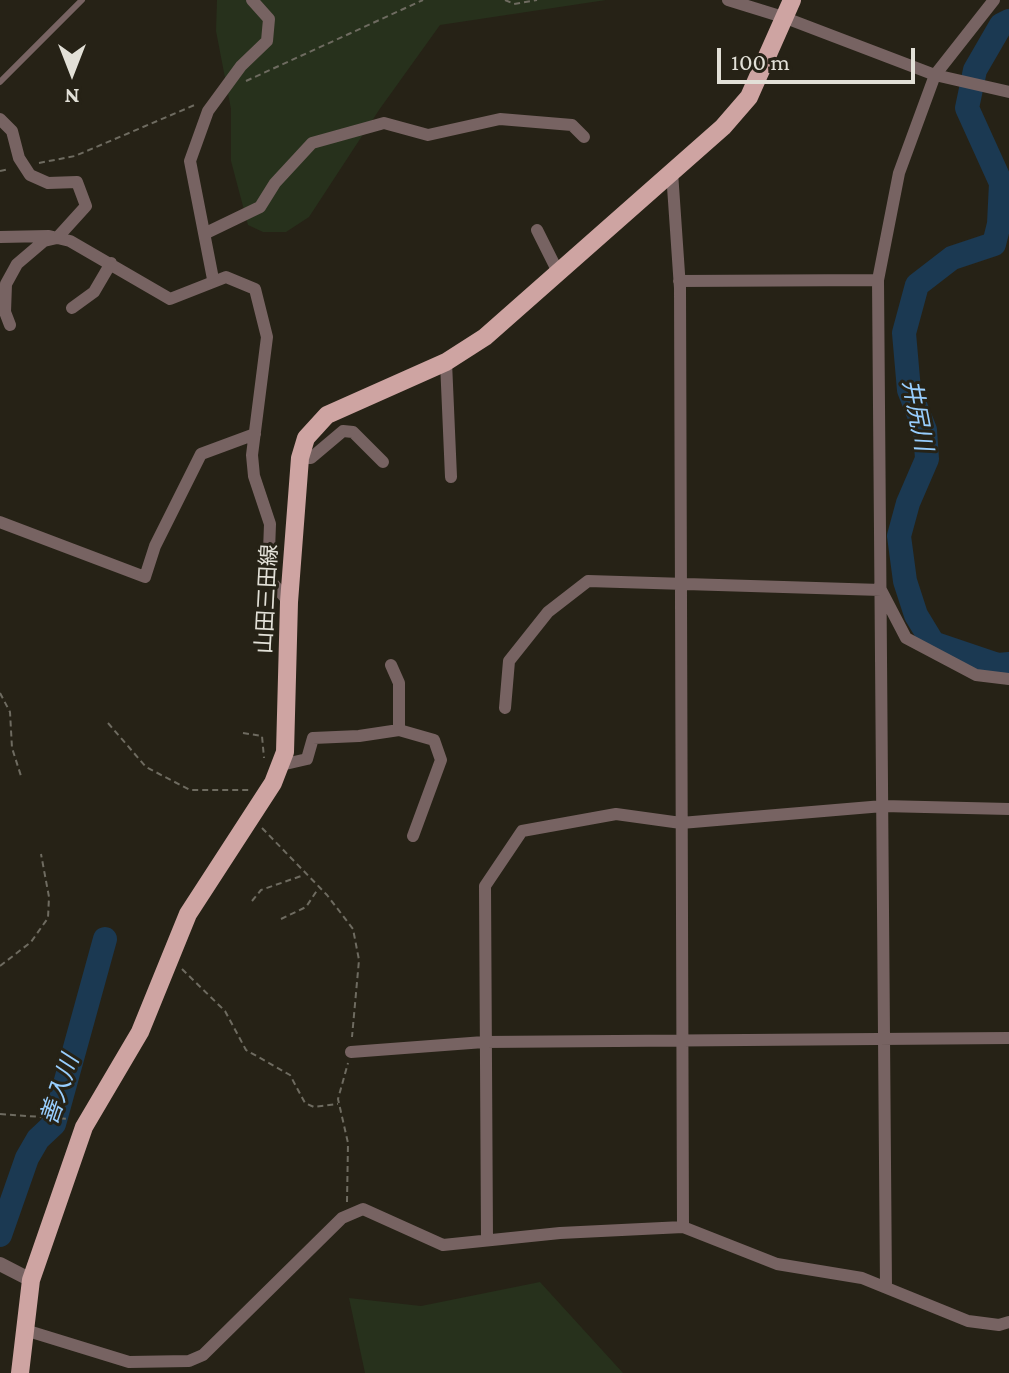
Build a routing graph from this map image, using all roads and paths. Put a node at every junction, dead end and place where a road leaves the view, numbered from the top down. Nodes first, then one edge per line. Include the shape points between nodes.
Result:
1 (82, 0) edge
2 (252, 0) edge
3 (505, 0) edge
4 (537, 0) edge
5 (728, 0) edge
6 (994, 0) edge
7 (787, 8) edge
8 (935, 75) junction
9 (0, 82) edge
10 (1009, 92) edge
11 (0, 119) edge
12 (584, 137) dead end
13 (672, 172) junction
14 (537, 230) dead end
15 (206, 233) junction
16 (0, 237) edge
17 (57, 238) junction
18 (111, 263) junction
19 (559, 274) junction
20 (213, 279) junction
21 (878, 280) junction
22 (679, 281) junction
23 (72, 308) dead end
24 (10, 325) dead end
25 (446, 362) junction
26 (255, 434) junction
27 (300, 458) junction
28 (383, 462) dead end
29 (451, 477) dead end
30 (0, 522) edge
31 (681, 586) junction
32 (881, 590) junction
33 (289, 602) junction
34 (391, 665) dead end
35 (1009, 679) edge
36 (0, 693) edge
37 (505, 708) dead end
38 (108, 723) dead end
39 (399, 730) junction
40 (281, 765) junction
41 (21, 776) dead end
42 (258, 787) dead end
43 (883, 806) junction
44 (1009, 809) edge
45 (681, 823) junction
46 (413, 836) dead end
47 (41, 854) dead end
48 (305, 875) dead end
49 (319, 888) dead end
50 (252, 901) dead end
51 (281, 919) dead end
52 (169, 960) junction
53 (0, 966) edge
54 (884, 1038) junction
55 (1009, 1038) edge
56 (684, 1041) junction
57 (484, 1042) junction
58 (351, 1052) dead end
59 (339, 1103) dead end
60 (0, 1114) edge
61 (84, 1127) junction
62 (683, 1227) junction
63 (487, 1240) junction
64 (0, 1264) edge
65 (31, 1280) junction
66 (886, 1287) junction
67 (1009, 1322) edge
68 (25, 1330) junction
69 (20, 1373) edge

1 - 9 lane
2 - 15 street via 269,19 267,41 208,111 190,161
3 - 4 path
5 - 7 street
6 - 8 street
7 - 8 street
7 - 13 main road, 山田三田線 via 749,97
8 - 10 street
8 - 21 street via 899,173
11 - 17 street via 12,131 30,175 48,183 77,182 86,206
12 - 15 street via 572,125 500,119 428,135 384,123 312,143 260,207
13 - 19 main road, 山田三田線
13 - 22 street
14 - 19 street
15 - 20 street
16 - 17 street
17 - 18 street
17 - 24 street via 44,241 17,264 6,284
18 - 20 street via 170,299
18 - 23 street via 94,292
19 - 25 main road, 山田三田線 via 512,316
20 - 26 street via 238,279 255,289 263,311 267,337
21 - 22 street
21 - 32 street
22 - 31 street
25 - 27 main road, 山田三田線 via 327,415 306,438
25 - 29 street
26 - 30 street via 201,454 145,577
26 - 33 street via 254,476 270,524 268,578
27 - 28 street via 311,458 343,431 353,432
27 - 33 main road, 山田三田線
31 - 32 street
31 - 37 street via 588,581 548,612 509,661
31 - 45 street
32 - 35 street via 906,638 976,675
32 - 43 street
33 - 40 main road, 山田三田線 via 287,738
34 - 39 street via 399,683
36 - 41 path via 10,712 12,748
38 - 42 path via 146,767 190,790 242,793
39 - 40 street via 313,738 307,759
39 - 46 street via 434,740 441,760
40 - 52 main road, 山田三田線 via 203,887
43 - 44 street
43 - 45 street
43 - 54 street
45 - 56 street
45 - 57 street via 616,814 522,831 485,886
47 - 53 path via 48,918 31,942
48 - 50 path via 261,890
49 - 51 path via 306,907
52 - 59 path via 225,1011 246,1050 290,1075 305,1103
52 - 61 main road, 山田三田線 via 140,1032
54 - 55 street
54 - 56 street
54 - 66 street
56 - 57 street
56 - 62 street
57 - 58 street
57 - 63 street
60 - 61 path via 69,1119
61 - 65 main road, 山田三田線
62 - 63 street
62 - 66 street via 777,1264
63 - 68 street via 443,1245 363,1209 342,1218 203,1355 189,1361 129,1362
64 - 65 street
65 - 68 main road, 山田三田線
66 - 67 street via 968,1321
68 - 69 main road, 山田三田線

